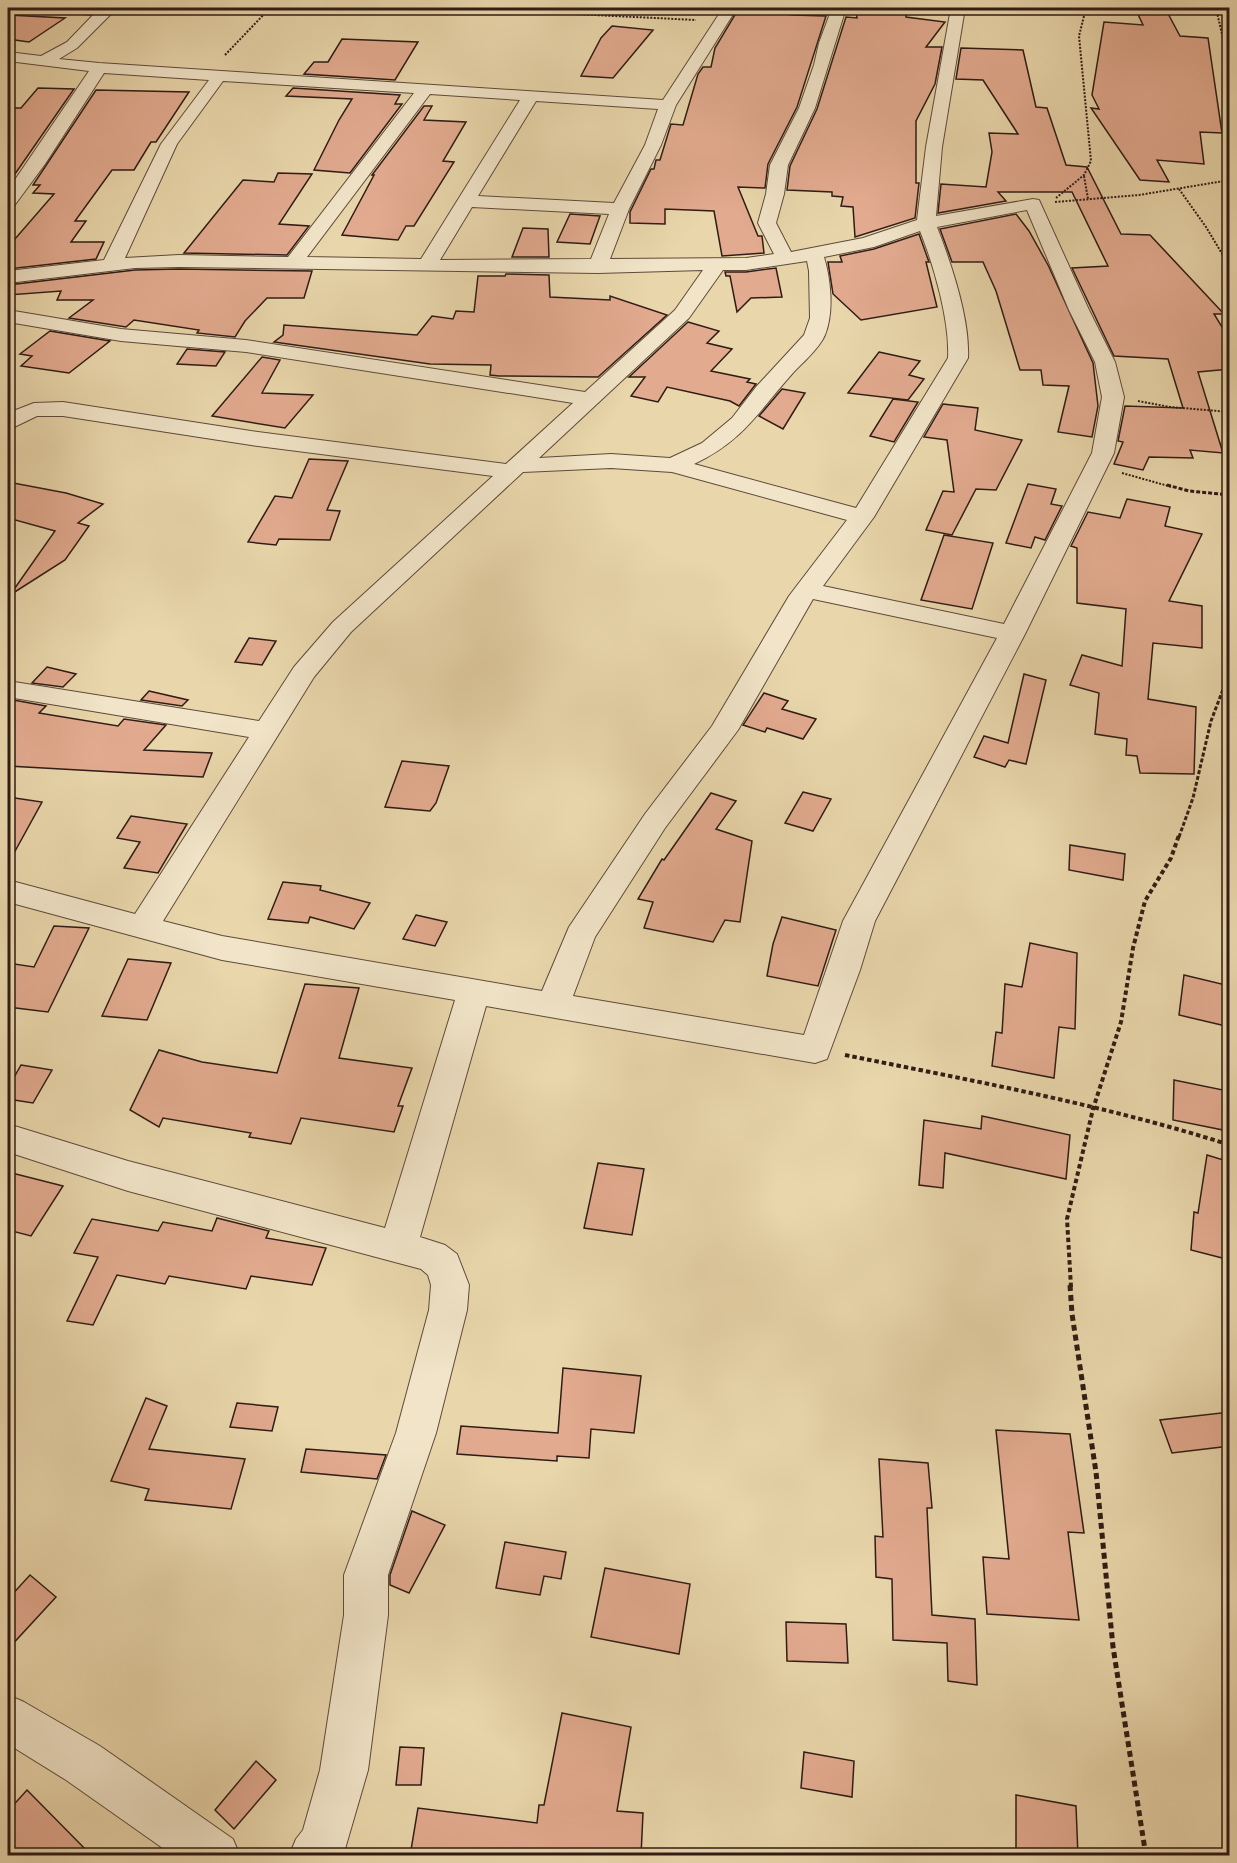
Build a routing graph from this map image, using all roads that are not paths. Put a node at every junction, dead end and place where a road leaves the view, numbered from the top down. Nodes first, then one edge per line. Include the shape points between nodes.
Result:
1 (62, 8) edge
2 (730, 8) edge
3 (839, 8) edge
4 (958, 8) edge
5 (107, 10) edge
6 (8, 57) edge
7 (44, 62) junction
8 (99, 68) junction
9 (212, 76) junction
10 (424, 91) junction
11 (531, 96) junction
12 (668, 105) junction
13 (468, 201) junction
14 (8, 202) edge
15 (620, 209) junction
16 (926, 223) junction
17 (813, 254) junction
18 (786, 258) junction
19 (295, 261) junction
20 (112, 264) junction
21 (427, 265) junction
22 (716, 266) junction
23 (598, 267) junction
24 (8, 277) edge
25 (8, 316) edge
26 (592, 399) junction
27 (8, 423) edge
28 (673, 465) junction
29 (513, 469) junction
30 (862, 517) junction
31 (807, 590) junction
32 (1012, 634) junction
33 (8, 689) edge
34 (265, 731) junction
35 (8, 891) edge
36 (142, 927) junction
37 (474, 992) junction
38 (553, 1005) junction
39 (8, 1138) edge
40 (398, 1247) junction
41 (8, 1718) edge
42 (216, 1856) edge
43 (313, 1856) edge

1 - 5 street
2 - 12 street
3 - 18 street via 807,108 779,165 767,216 769,229
4 - 16 street via 934,147
5 - 7 street via 72,45
6 - 7 street
7 - 8 street
8 - 9 street
8 - 14 street
9 - 10 street
9 - 20 street via 199,105 177,130
10 - 11 street
10 - 19 street
11 - 12 street
11 - 13 street
12 - 15 street via 653,145
13 - 15 street
13 - 21 street
15 - 23 street
16 - 17 street via 867,243
16 - 30 street via 938,253 959,339 958,358
16 - 32 street via 1034,204 1105,362 1113,396 1103,453
17 - 18 street
17 - 28 street via 819,270 820,318 814,337 740,423 710,448
18 - 22 street
19 - 20 street
19 - 21 street
20 - 24 street
21 - 23 street
22 - 23 street
22 - 26 street via 682,314
25 - 26 street via 121,334 246,346
26 - 29 street
27 - 29 street via 38,407 63,409 251,438
28 - 29 street via 611,461
28 - 30 street
29 - 34 street via 342,627 303,673
30 - 31 street
31 - 32 street
31 - 38 street via 724,730 655,821 580,935
32 - 38 street via 858,921 815,1050
33 - 34 street
34 - 36 street
35 - 36 street
36 - 37 street via 222,948
37 - 38 street
37 - 40 street
39 - 40 street via 128,1176
40 - 43 street via 432,1256 444,1266 450,1285 448,1310 416,1433 366,1575 366,1615 344,1770 324,1843
41 - 42 street via 83,1763

